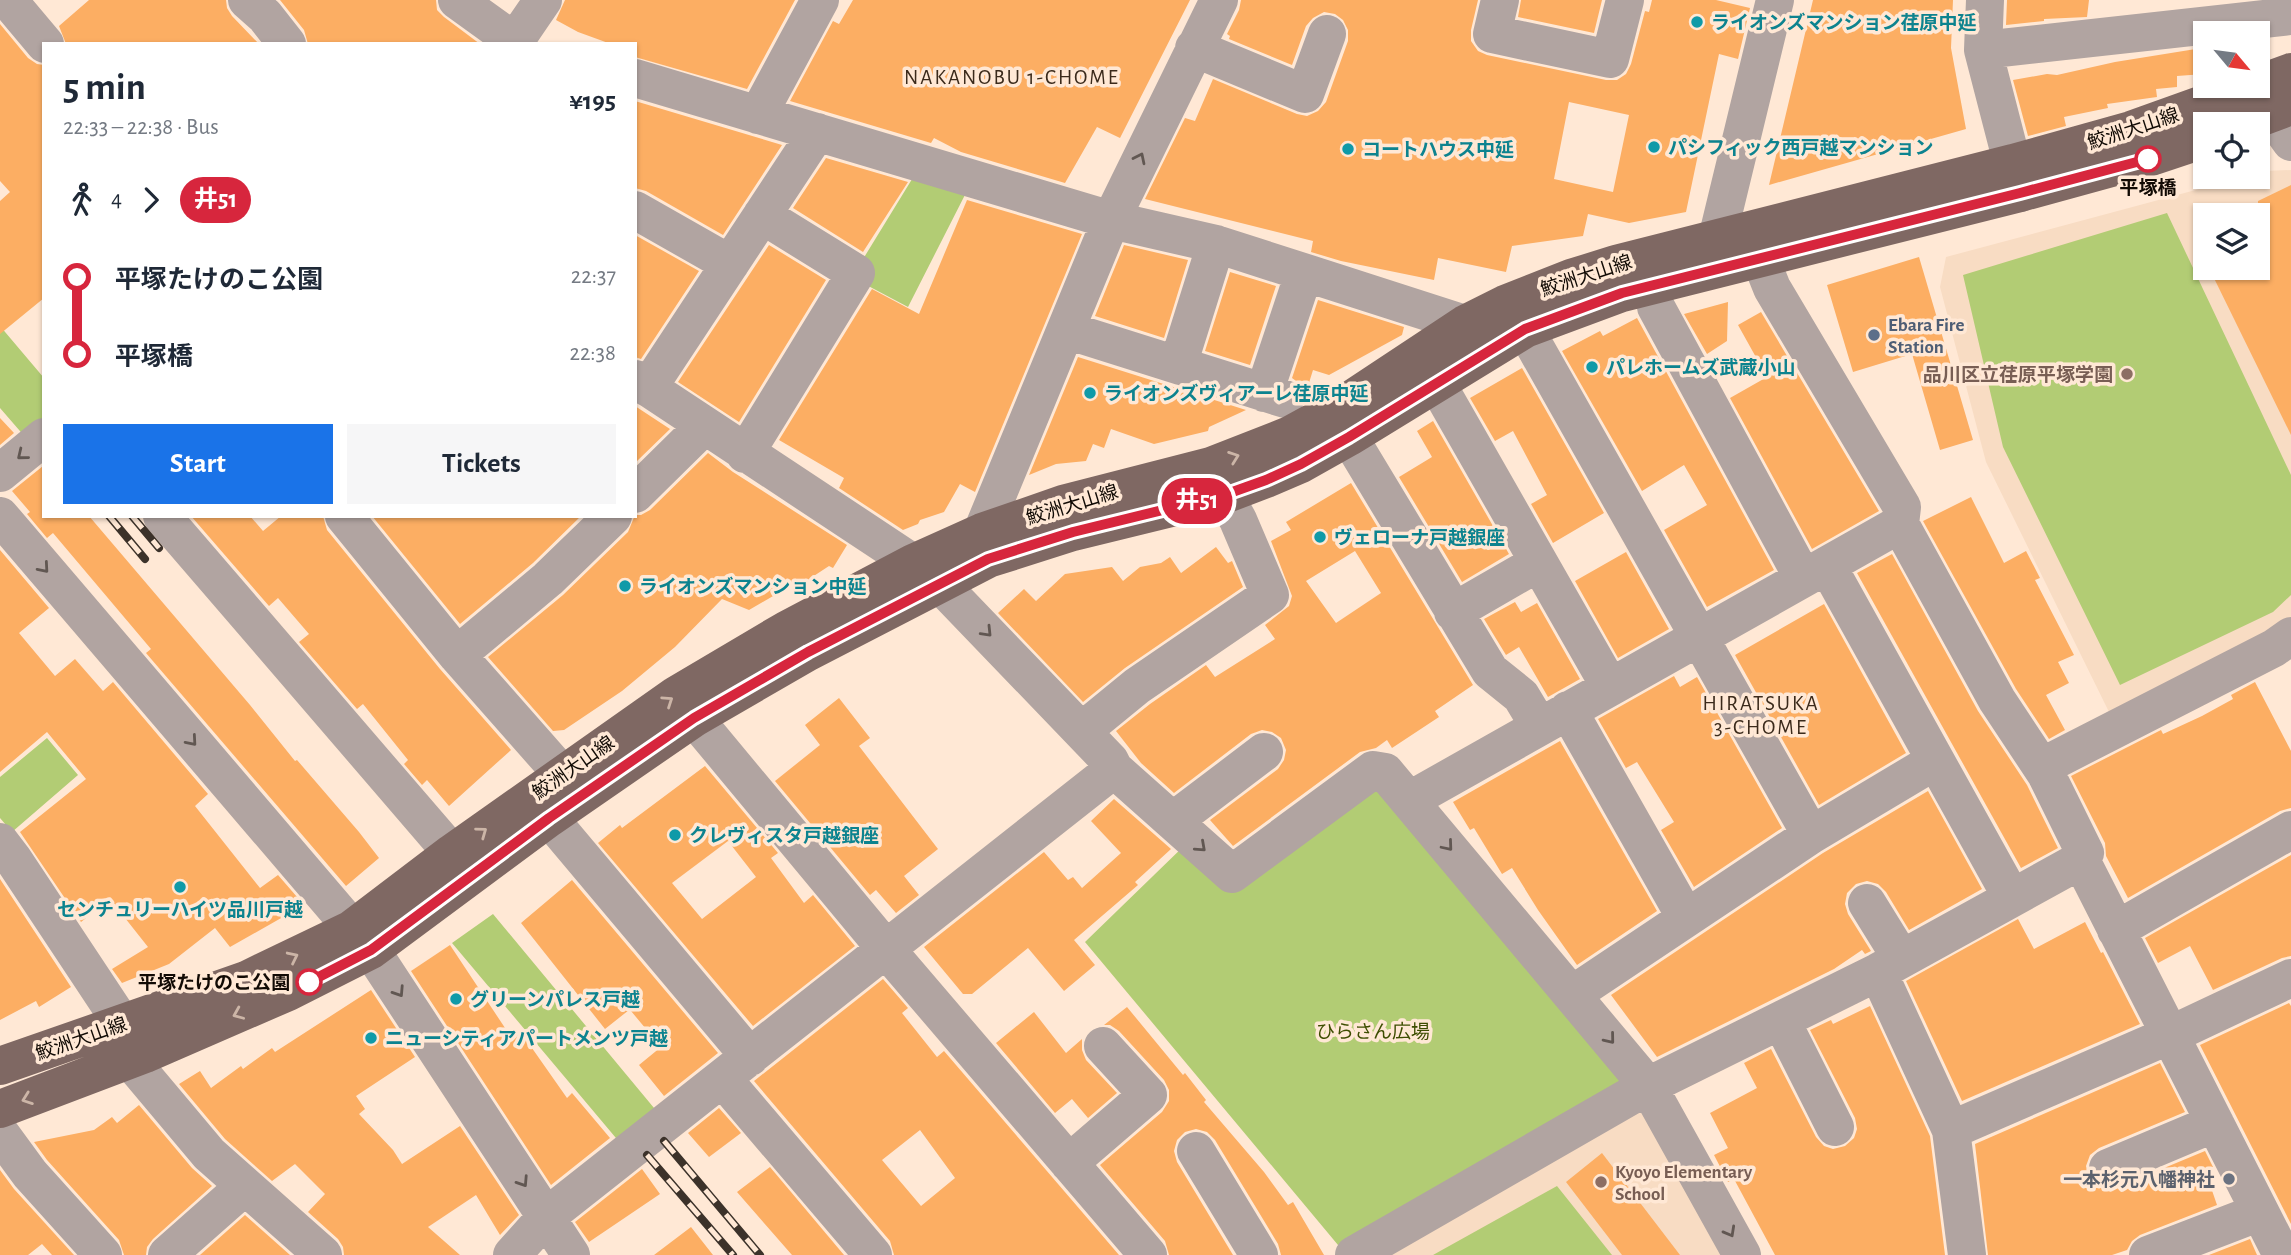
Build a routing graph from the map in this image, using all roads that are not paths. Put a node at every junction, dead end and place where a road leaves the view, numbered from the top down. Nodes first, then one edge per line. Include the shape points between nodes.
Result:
1 (8, 0) edge
2 (247, 0) edge
3 (457, 0) edge
4 (543, 0) edge
5 (820, 0) edge
6 (1219, 0) edge
7 (1500, 0) edge
8 (1625, 0) edge
9 (1775, 0) edge
10 (1985, 0) edge
11 (2291, 16) edge
12 (1327, 34) dead end
13 (43, 42) edge
14 (285, 42) edge
15 (514, 42) edge
16 (516, 42) edge
17 (1194, 48) junction
18 (1983, 50) junction
19 (2291, 72) edge
20 (637, 79) edge
21 (2268, 109) edge
22 (758, 114) junction
23 (817, 132) junction
24 (2193, 143) edge
25 (2017, 178) junction
26 (637, 211) edge
27 (762, 215) junction
28 (1111, 220) junction
29 (1216, 244) junction
30 (1717, 254) junction
31 (1760, 258) junction
32 (730, 264) junction
33 (1304, 273) junction
34 (1656, 307) dead end
35 (1465, 324) junction
36 (1066, 330) junction
37 (1513, 337) junction
38 (1178, 365) junction
39 (640, 384) edge
40 (1437, 384) junction
41 (704, 426) junction
42 (1349, 437) junction
43 (42, 439) edge
44 (745, 454) junction
45 (0, 473) edge
46 (637, 492) edge
47 (1224, 495) junction
48 (0, 516) edge
49 (164, 518) edge
50 (346, 518) edge
51 (610, 518) edge
52 (1899, 524) junction
53 (982, 532) junction
54 (1538, 563) junction
55 (1815, 572) junction
56 (926, 573) junction
57 (1453, 612) junction
58 (2291, 636) edge
59 (1699, 637) junction
60 (457, 655) junction
61 (1610, 687) junction
62 (694, 718) junction
63 (1553, 718) junction
64 (1082, 731) junction
65 (1264, 752) dead end
66 (1935, 761) junction
67 (1114, 769) junction
68 (562, 774) junction
69 (2046, 774) junction
70 (1409, 800) junction
71 (549, 818) junction
72 (1172, 821) junction
73 (2291, 830) edge
74 (1811, 835) junction
75 (0, 842) edge
76 (452, 853) junction
77 (2081, 860) junction
78 (2012, 898) junction
79 (1867, 903) dead end
80 (1686, 918) junction
81 (2116, 930) junction
82 (362, 939) junction
83 (886, 948) junction
84 (1889, 965) junction
85 (2291, 978) edge
86 (1573, 994) junction
87 (1781, 1020) junction
88 (2170, 1035) junction
89 (127, 1042) junction
90 (1103, 1046) dead end
91 (0, 1066) edge
92 (736, 1068) junction
93 (1648, 1086) junction
94 (0, 1109) edge
95 (2215, 1123) junction
96 (1835, 1127) dead end
97 (1951, 1130) junction
98 (0, 1133) edge
99 (1196, 1151) dead end
100 (1069, 1163) junction
101 (2109, 1168) dead end
102 (245, 1186) junction
103 (2260, 1212) junction
104 (546, 1217) junction
105 (171, 1254) edge
106 (103, 1255) edge
107 (323, 1255) edge
108 (512, 1255) edge
109 (571, 1255) edge
110 (873, 1255) edge
111 (1148, 1255) edge
112 (1259, 1255) edge
113 (1353, 1255) edge
114 (1742, 1255) edge
115 (1967, 1255) edge
116 (2148, 1255) edge
117 (2282, 1255) edge

1 - 13 street
2 - 14 street
3 - 15 street
4 - 16 street
5 - 22 street
6 - 17 street
7 - 8 street via 1492,34 1610,59
9 - 30 street
10 - 18 street
11 - 18 street
12 - 17 street via 1305,94
28 -> 17 street
18 - 25 street
19 - 21 main road, 鮫洲大山線
20 - 22 street
21 - 25 main road, 鮫洲大山線 via 2131,130
22 - 23 street
23 - 27 street
23 - 28 street
24 - 25 main road, 鮫洲大山線 via 2148,159
25 - 30 main road, 鮫洲大山線
25 - 31 main road, 鮫洲大山線
26 - 32 street
27 - 32 street
27 - 44 street via 856,273
28 - 29 street
28 - 36 street
29 - 33 street
29 - 38 street
30 - 31 main road, 鮫洲大山線
30 - 35 main road, 鮫洲大山線 via 1616,264 1505,304
30 - 37 main road, 鮫洲大山線
31 - 52 street via 1772,288 1902,507
32 - 39 street
33 - 35 street
33 - 38 street via 1275,396
34 - 55 street
35 - 37 street
53 -> 35 main road, 鮫洲大山線 via 1063,504 1211,466 1290,435
36 - 38 street
36 - 53 street
37 - 40 main road, 鮫洲大山線
37 - 59 street
39 - 41 street
40 - 42 main road, 鮫洲大山線
40 - 54 street
41 - 44 street
41 - 46 street
42 - 47 main road, 鮫洲大山線 via 1301,464
42 - 57 street
43 -> 45 street
44 - 56 street
47 - 56 main road, 鮫洲大山線
47 - 64 street via 1270,594 1137,686
48 -> 82 street
49 - 76 street
50 - 60 street
51 - 60 street via 548,579
52 - 55 street
52 - 69 street via 1997,700
53 - 56 main road, 鮫洲大山線
54 - 57 street
54 - 61 street
55 - 59 street
55 - 66 street
56 - 62 main road, 鮫洲大山線 via 808,652
56 -> 64 street
68 -> 56 main road, 鮫洲大山線 via 687,688 786,630
57 - 63 street via 1490,671
58 - 69 street via 2055,760
59 - 61 street
59 - 74 street
60 - 68 street
61 - 63 street
62 - 71 main road, 鮫洲大山線
62 - 83 street
63 - 70 street
63 - 80 street
64 - 67 street
65 - 72 street
66 - 74 street
66 - 78 street
67 - 72 street
67 - 83 street
76 -> 68 main road, 鮫洲大山線
69 - 77 street via 2085,853
72 -> 70 street via 1232,874 1373,770 1385,772
70 -> 86 street
71 - 82 main road, 鮫洲大山線
71 - 92 street
73 - 81 street
74 - 80 street
75 - 89 street
76 - 82 main road, 鮫洲大山線
77 - 78 street
77 - 81 street
78 - 84 street
79 - 84 street
80 - 86 street
81 - 88 street
82 - 89 main road, 鮫洲大山線 via 288,992
82 -> 104 street
83 - 92 street
83 - 100 street
84 - 87 street
84 - 97 street
85 - 88 street
86 -> 93 street
87 - 93 street
87 - 96 street
88 - 95 street
88 - 97 street
89 - 91 main road, 鮫洲大山線
89 -> 94 main road, 鮫洲大山線
89 - 102 street via 209,1154
90 - 100 street via 1148,1095
92 - 104 street
92 - 110 street
93 - 113 street
93 -> 114 street
95 - 101 street
95 - 103 street
97 - 115 street
98 - 106 street via 30,1174
99 - 112 street
100 - 111 street
102 - 105 street
102 - 107 street
103 - 116 street
103 - 117 street
104 - 108 street
104 - 109 street

